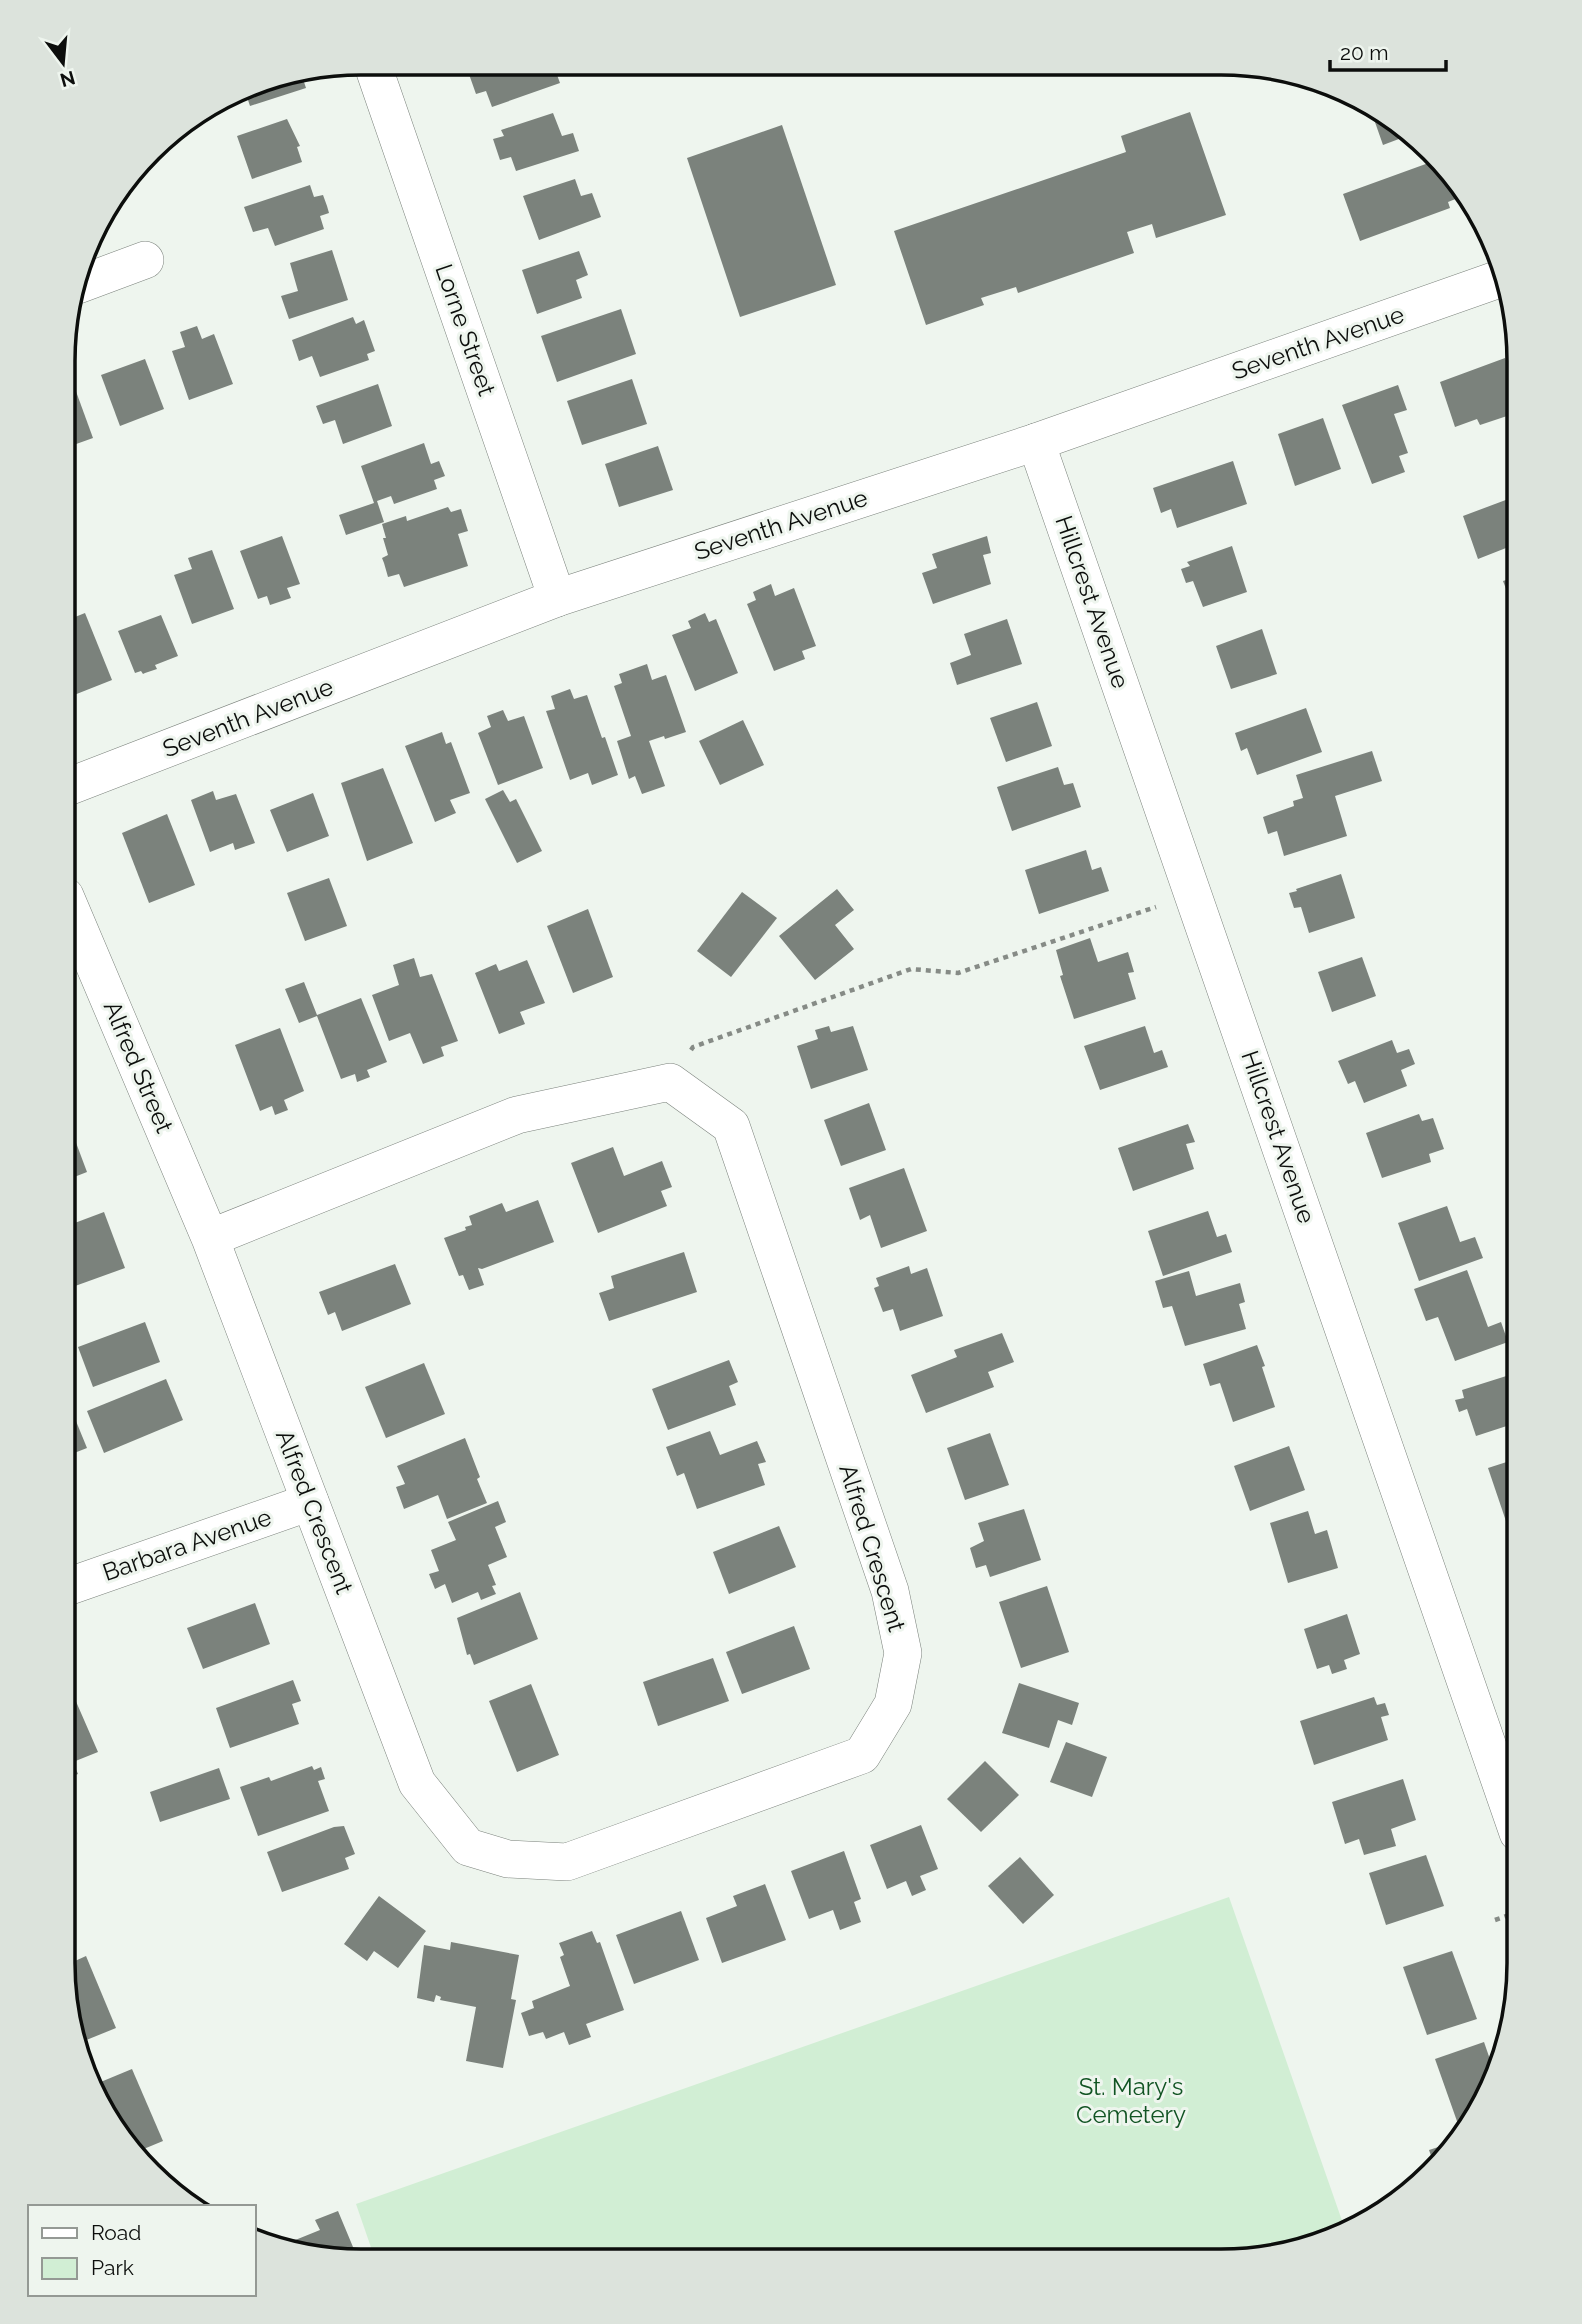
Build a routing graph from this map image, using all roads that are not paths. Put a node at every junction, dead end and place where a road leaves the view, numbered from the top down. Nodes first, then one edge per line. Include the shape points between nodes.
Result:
1 (376, 75) edge
2 (145, 260) dead end
3 (1495, 280) edge
4 (87, 282) edge
5 (1036, 442) junction
6 (557, 598) junction
7 (75, 784) edge
8 (75, 919) edge
9 (211, 1238) junction
10 (310, 1502) junction
11 (75, 1584) edge
12 (1507, 1801) edge

1 - 6 street, Lorne Street
2 - 4 street
3 - 5 street, Seventh Avenue
5 - 6 street, Seventh Avenue
5 - 12 street, Hillcrest Avenue
6 - 7 street, Seventh Avenue
8 - 9 street, Alfred Street
9 - 10 street, Alfred Crescent
9 - 10 street, Alfred Crescent via 517,1115 670,1082 731,1126 890,1591 903,1653 893,1704 862,1755 567,1862 508,1859 467,1847 417,1783
10 - 11 street, Barbara Avenue

